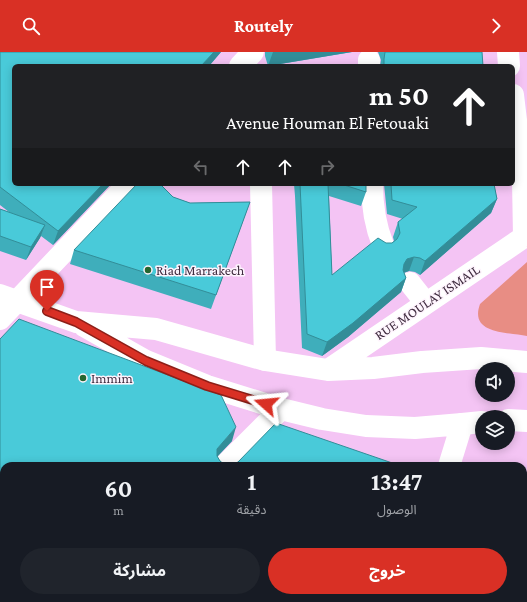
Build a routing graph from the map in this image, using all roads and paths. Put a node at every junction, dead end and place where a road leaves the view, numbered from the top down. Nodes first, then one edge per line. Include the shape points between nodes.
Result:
1 (253, 52) edge
2 (258, 52) edge
3 (508, 52) edge
4 (242, 64) edge
5 (258, 64) edge
6 (509, 64) edge
7 (515, 112) edge
8 (126, 186) edge
9 (261, 186) edge
10 (372, 186) edge
11 (526, 235) edge
12 (383, 245) edge
13 (410, 283) dead end
14 (9, 298) edge
15 (425, 302) junction
16 (0, 319) edge
17 (76, 322) junction
18 (265, 360) junction
19 (527, 362) edge
20 (328, 370) junction
21 (281, 409) junction
22 (515, 420) edge
23 (527, 421) edge
24 (472, 423) edge
25 (228, 462) edge
26 (452, 462) edge

1 - 4 main road
2 - 5 main road
3 - 6 main road
7 - 11 main road
8 - 14 main road
9 - 18 main road
10 - 12 main road via 372,203
11 - 15 main road, RUE MOULAY ISMAIL
13 - 15 main road
14 - 16 main road
14 - 17 main road
15 - 20 main road, RUE MOULAY ISMAIL
17 - 18 main road via 156,329
17 - 21 main road via 146,361 207,386
18 - 20 main road
19 - 20 main road via 481,358
21 - 24 main road via 366,426 415,428
21 - 25 main road
22 - 23 main road
24 - 26 main road

